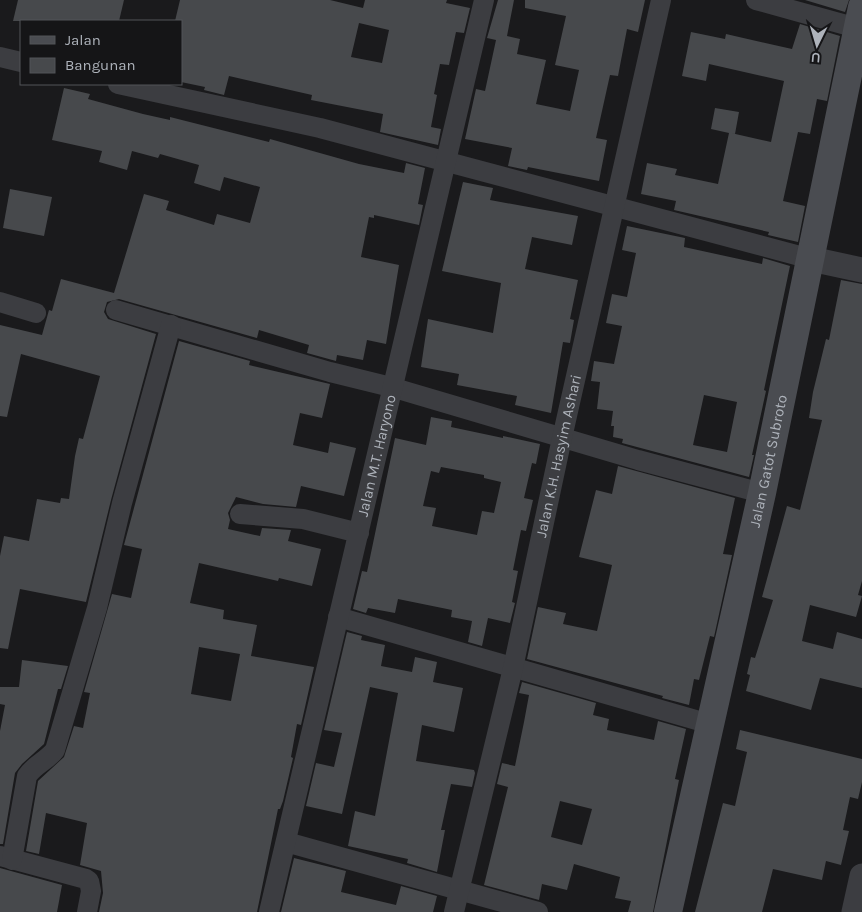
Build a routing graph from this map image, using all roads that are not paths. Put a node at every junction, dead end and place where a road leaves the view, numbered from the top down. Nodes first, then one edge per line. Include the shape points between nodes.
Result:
1 (484, 0) edge
2 (662, 0) edge
3 (756, 0) edge
4 (860, 17) edge
5 (0, 57) edge
6 (20, 62) edge
7 (123, 85) edge
8 (444, 161) junction
9 (616, 207) junction
10 (811, 259) junction
11 (862, 270) edge
12 (0, 302) edge
13 (116, 310) dead end
14 (36, 313) dead end
15 (170, 326) junction
16 (391, 387) junction
17 (562, 438) junction
18 (762, 493) junction
19 (240, 514) dead end
20 (359, 533) junction
21 (338, 617) junction
22 (514, 668) junction
23 (710, 724) junction
24 (286, 842) junction
25 (6, 858) edge
26 (862, 876) edge
27 (459, 889) junction
28 (87, 912) edge
29 (269, 912) edge
30 (454, 912) edge
31 (538, 912) edge
32 (668, 912) edge
33 (854, 912) edge

1 - 8 street, Jalan M.T. Haryono
2 - 9 street, Jalan K.H. Hasyim Ashari
3 - 4 street
4 - 10 main road, Jalan Gatot Subroto
5 - 6 street
7 - 8 street via 320,128
8 - 9 street
8 - 16 street, Jalan M.T. Haryono
9 - 10 street
9 - 17 street, Jalan K.H. Hasyim Ashari
10 - 11 street
10 - 18 main road, Jalan Gatot Subroto
12 - 14 street
13 - 15 street
15 - 16 street
15 - 25 street via 94,617 55,750 50,758 34,766 28,776
16 - 17 street
16 - 20 street, Jalan M.T. Haryono
17 - 18 street
17 - 22 street, Jalan K.H. Hasyim Ashari
18 - 23 main road, Jalan Gatot Subroto
19 - 20 street via 302,519
20 - 21 street, Jalan M.T. Haryono
21 - 22 street
21 - 24 street, Jalan M.T. Haryono
22 - 23 street
22 - 27 street, Jalan K.H. Hasyim Ashari
23 - 32 main road, Jalan Gatot Subroto
24 - 27 street
24 - 29 street, Jalan M.T. Haryono
25 - 28 street via 89,881 91,891
26 - 33 street
27 - 30 street, Jalan K.H. Hasyim Ashari
27 - 31 street

